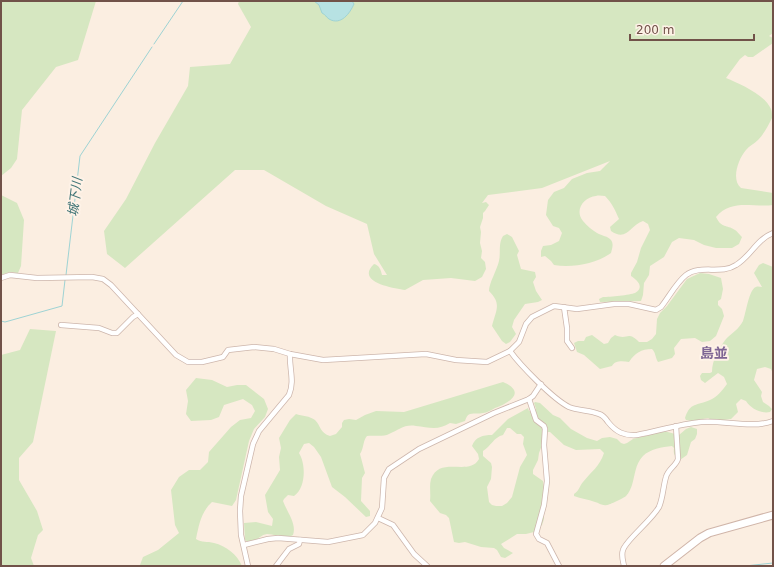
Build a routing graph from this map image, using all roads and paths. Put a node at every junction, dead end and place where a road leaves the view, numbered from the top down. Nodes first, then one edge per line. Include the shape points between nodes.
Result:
1 (773, 233) edge
2 (1, 278) edge
3 (564, 307) junction
4 (138, 314) junction
5 (61, 325) dead end
6 (572, 348) dead end
7 (510, 350) junction
8 (290, 354) junction
9 (541, 384) junction
10 (529, 400) junction
11 (773, 422) edge
12 (676, 426) junction
13 (773, 514) edge
14 (378, 518) junction
15 (300, 540) junction
16 (244, 545) junction
17 (277, 565) edge
18 (248, 566) edge
19 (427, 566) edge
20 (559, 566) edge
21 (624, 566) edge
22 (664, 566) edge

1 - 3 street via 759,241 743,260 734,266 724,270 689,272 658,310 629,304 577,309
2 - 4 street via 10,275 37,278 99,278 107,281
3 - 6 street via 567,341
3 - 7 street via 554,306 532,317 526,324 519,342
4 - 5 street via 117,333 99,328
4 - 8 street via 176,355 188,362 223,357 228,350 238,348 274,349
7 - 8 street via 492,360 481,362 426,354 323,360
7 - 9 street
8 - 16 street via 291,391 259,431 253,444 241,496 240,524
9 - 10 street
9 - 12 street via 570,407 600,414 622,434 637,435
10 - 14 street via 494,413 419,449 389,469 384,478 383,504
10 - 20 street via 536,420 545,429 547,481 536,534 547,543
11 - 12 street via 702,422
12 - 21 street via 677,463 670,468 666,476 660,506 622,551
13 - 22 street via 709,533
14 - 15 street via 363,535 328,542
14 - 19 street via 393,525
15 - 16 street via 268,539
15 - 17 street via 299,544 289,549
16 - 18 street

